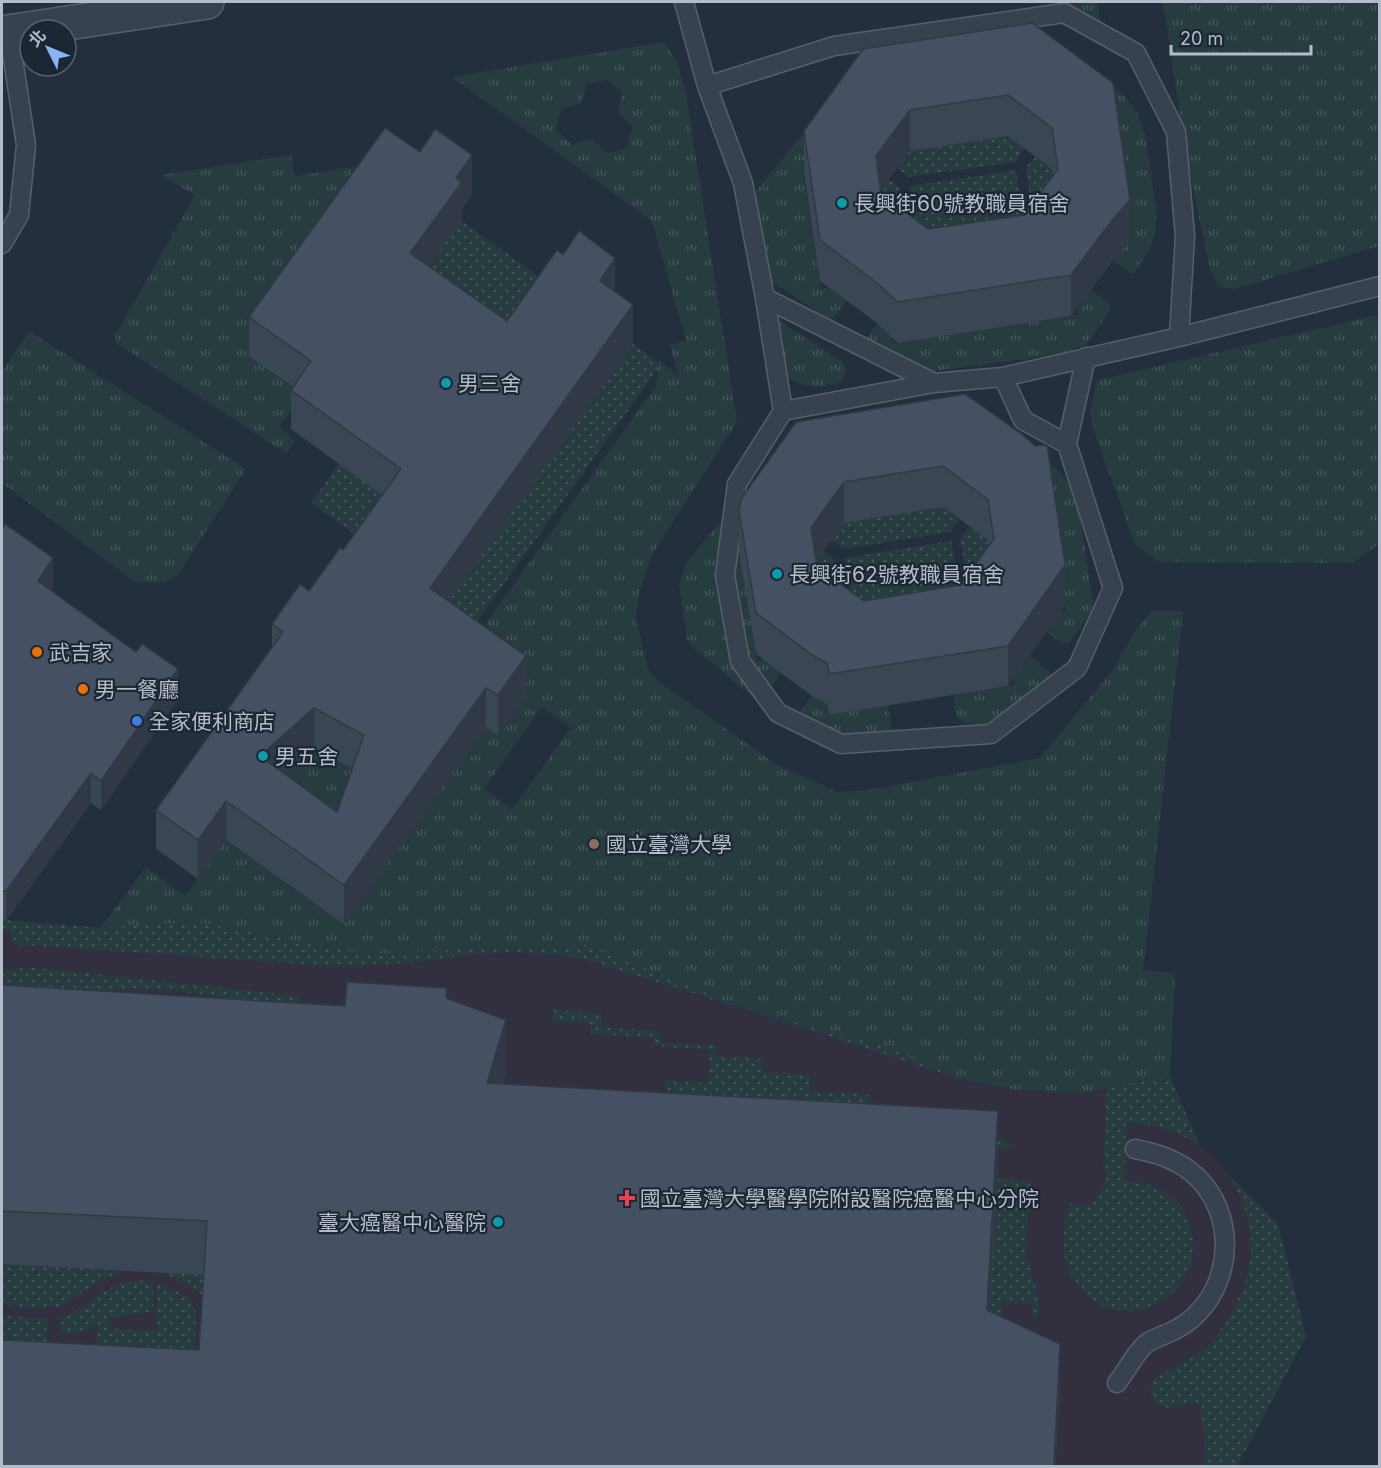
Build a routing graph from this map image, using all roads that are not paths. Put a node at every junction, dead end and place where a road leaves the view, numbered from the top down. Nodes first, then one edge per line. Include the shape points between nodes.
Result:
1 (207, 2) edge
2 (684, 2) edge
3 (5, 33) edge
4 (708, 86) junction
5 (2, 244) edge
6 (1380, 286) edge
7 (765, 298) junction
8 (1179, 337) junction
9 (1086, 357) junction
10 (1003, 377) junction
11 (934, 383) junction
12 (783, 411) junction
13 (1067, 444) junction
14 (1135, 1149) dead end
15 (1117, 1383) dead end

1 - 3 street
2 - 4 lane
3 - 5 lane via 26,146 19,215
4 - 7 lane via 743,183
4 - 8 lane via 834,46 1064,13 1136,53 1176,132 1185,236
6 - 8 lane
7 - 11 lane
7 - 12 lane
8 - 9 lane
9 - 10 lane
9 - 13 lane
10 - 11 lane
10 - 13 lane via 1023,420
11 - 12 lane
12 - 13 lane via 737,484 725,575 740,661 778,713 841,744 991,734 1077,668 1113,588
14 - 15 lane via 1164,1155 1190,1171 1210,1193 1223,1220 1226,1251 1219,1281 1204,1306 1181,1327 1146,1344

